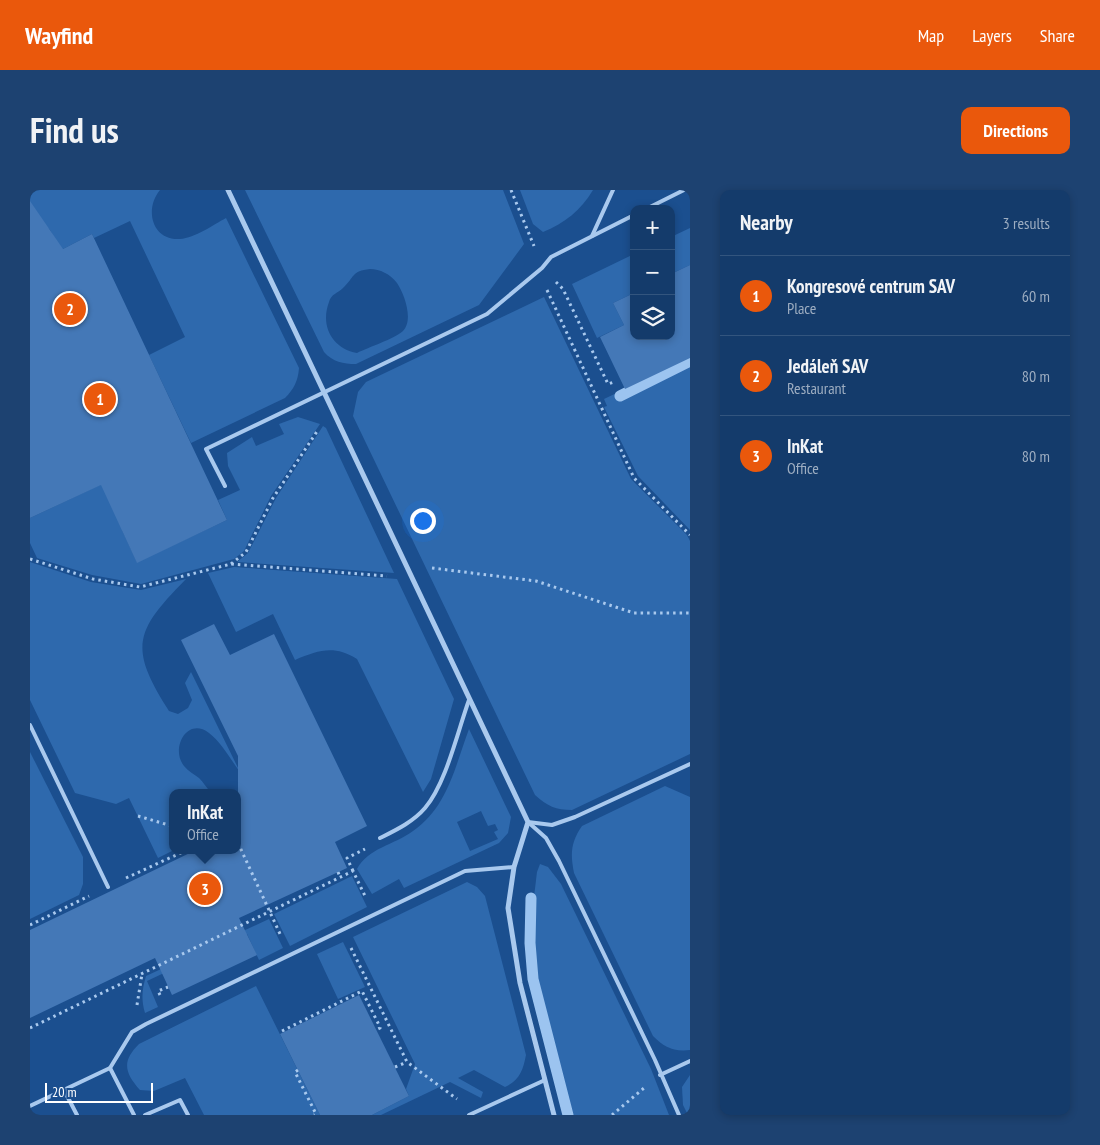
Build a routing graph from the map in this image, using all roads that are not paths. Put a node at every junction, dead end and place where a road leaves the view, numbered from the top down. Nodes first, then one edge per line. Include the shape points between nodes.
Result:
1 (228, 190) edge
2 (613, 190) edge
3 (684, 190) edge
4 (654, 205) edge
5 (630, 217) edge
6 (592, 236) junction
7 (325, 392) junction
8 (225, 486) dead end
9 (470, 698) junction
10 (30, 725) edge
11 (690, 764) edge
12 (528, 822) junction
13 (380, 838) dead end
14 (514, 867) junction
15 (108, 887) road end
16 (690, 1061) edge
17 (110, 1068) junction
18 (660, 1075) junction
19 (545, 1080) junction
20 (64, 1090) junction
21 (30, 1106) edge
22 (77, 1115) edge
23 (134, 1115) edge
24 (145, 1115) edge
25 (188, 1115) edge
26 (470, 1115) edge
27 (554, 1115) edge
28 (679, 1115) edge

1 - 7 street
2 - 6 lane
3 - 4 lane
5 - 6 lane
6 - 7 lane via 551,257 487,314
7 - 8 lane via 206,449
7 - 9 street
9 - 12 street
9 - 13 lane via 438,788 425,808 408,824
10 - 15 lane
11 - 12 lane via 575,818 552,825
12 - 14 street
12 - 18 lane via 546,838 559,861
14 - 17 lane via 465,871 139,1028 132,1032
14 - 19 street via 508,908 520,983
16 - 18 lane
17 - 20 lane
17 - 23 lane
18 - 28 lane
19 - 26 lane
19 - 27 street
20 - 21 lane
20 - 22 lane
24 - 25 lane via 180,1100

